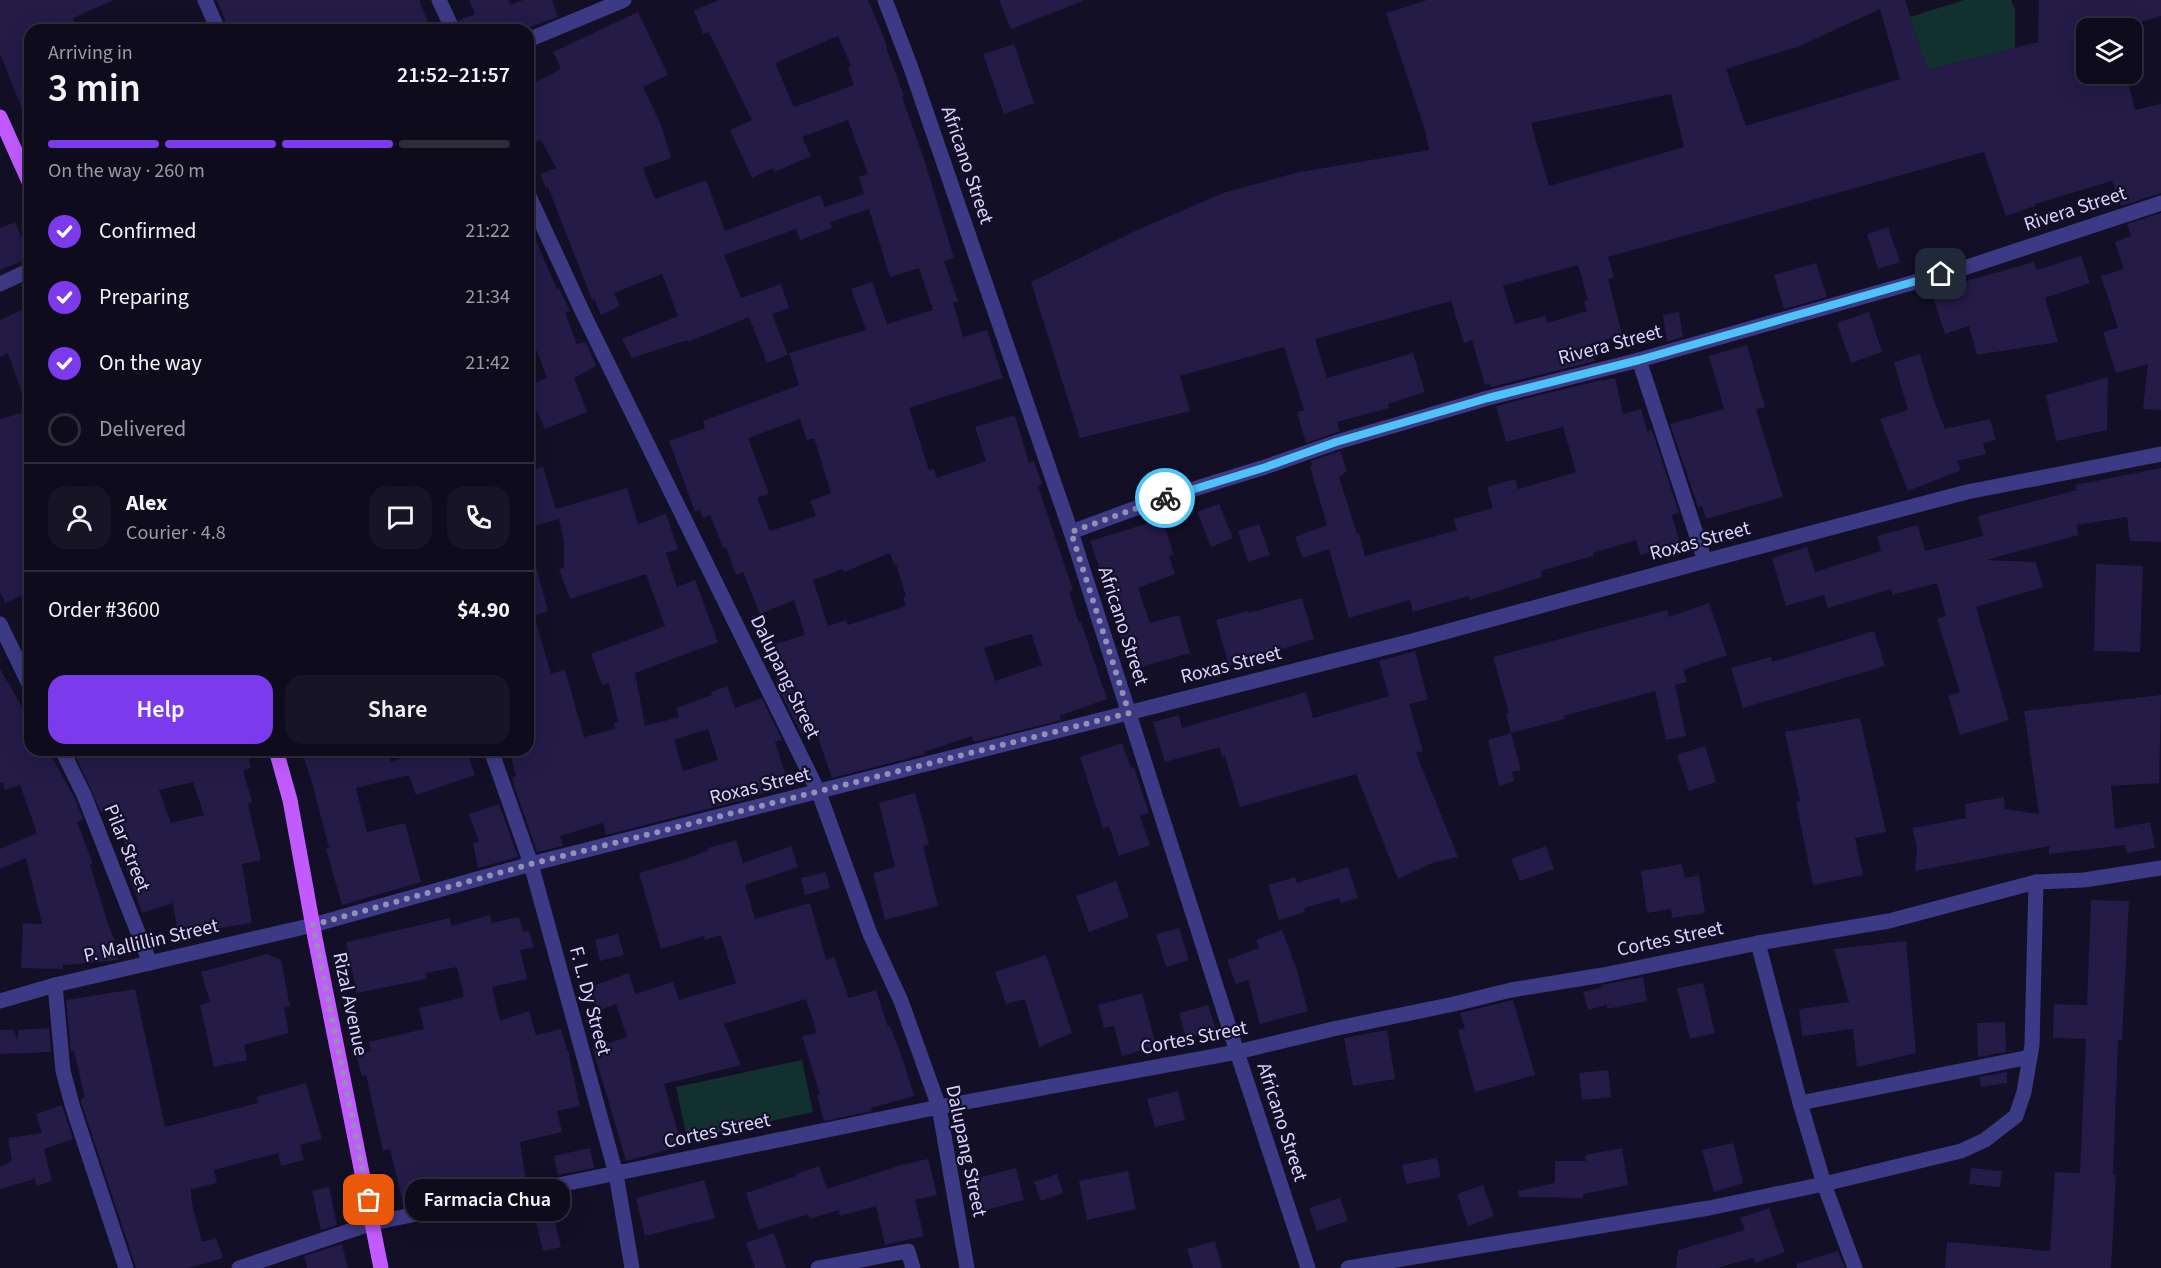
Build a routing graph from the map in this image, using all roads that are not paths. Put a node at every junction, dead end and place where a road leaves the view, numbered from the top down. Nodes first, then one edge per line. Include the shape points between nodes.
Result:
1 (205, 0) edge
2 (439, 0) edge
3 (624, 0) edge
4 (885, 0) edge
5 (215, 24) edge
6 (450, 24) edge
7 (534, 38) edge
8 (0, 117) edge
9 (24, 171) edge
10 (2161, 203) edge
11 (534, 207) edge
12 (24, 273) edge
13 (0, 284) edge
14 (1639, 360) junction
15 (2161, 454) edge
16 (1071, 532) junction
17 (1705, 561) junction
18 (0, 624) edge
19 (24, 674) edge
20 (1129, 713) junction
21 (65, 756) edge
22 (278, 756) edge
23 (493, 756) edge
24 (819, 793) junction
25 (531, 864) junction
26 (2161, 868) edge
27 (2036, 882) junction
28 (313, 925) junction
29 (1758, 943) junction
30 (150, 963) junction
31 (55, 985) junction
32 (0, 1001) edge
33 (1237, 1052) junction
34 (2030, 1057) junction
35 (1800, 1103) junction
36 (939, 1107) junction
37 (616, 1174) junction
38 (1824, 1184) junction
39 (373, 1223) junction
40 (126, 1268) edge
41 (240, 1268) edge
42 (381, 1268) edge
43 (632, 1268) edge
44 (818, 1268) edge
45 (913, 1268) edge
46 (967, 1268) edge
47 (1308, 1268) edge
48 (1348, 1268) edge
49 (1855, 1268) edge

1 - 5 street
2 - 6 street
3 - 7 street
4 - 16 street, Africano Street
8 - 9 main road
10 - 14 street, Rivera Street via 1961,269
11 - 24 street, Dalupang Street
12 - 13 street
14 - 16 street, Rivera Street via 1336,442
14 - 17 street
15 - 17 street, Roxas Street via 1967,492
16 - 20 street, Africano Street
17 - 20 street, Roxas Street
18 - 19 street
20 - 24 street, Roxas Street
20 - 33 street, Africano Street
21 - 30 street, Pilar Street
22 - 28 main road, Rizal Avenue via 290,800
23 - 25 street, F. L. Dy Street
24 - 25 street, Roxas Street
24 - 36 street, Dalupang Street
25 - 28 street, Roxas Street
25 - 37 street, F. L. Dy Street
26 - 27 street, Cortes Street via 2084,880
27 - 29 street, Cortes Street via 1889,921
27 - 34 street
28 - 30 street, P. Mallillin Street
28 - 39 main road, Rizal Avenue
29 - 33 street, Cortes Street via 1511,990
29 - 35 street
30 - 31 street, P. Mallillin Street
31 - 32 street, P. Mallillin Street
31 - 40 street via 63,1071
33 - 36 street, Cortes Street
33 - 47 street, Africano Street
34 - 35 street
34 - 38 street via 2016,1116 1985,1140 1961,1151
35 - 38 street
36 - 37 street, Cortes Street
36 - 46 street, Dalupang Street
37 - 39 street, Cortes Street
37 - 43 street, F. L. Dy Street
38 - 48 street via 1709,1208
38 - 49 street
39 - 41 street, Cortes Street
39 - 42 main road, Rizal Avenue
44 - 45 street via 908,1251

